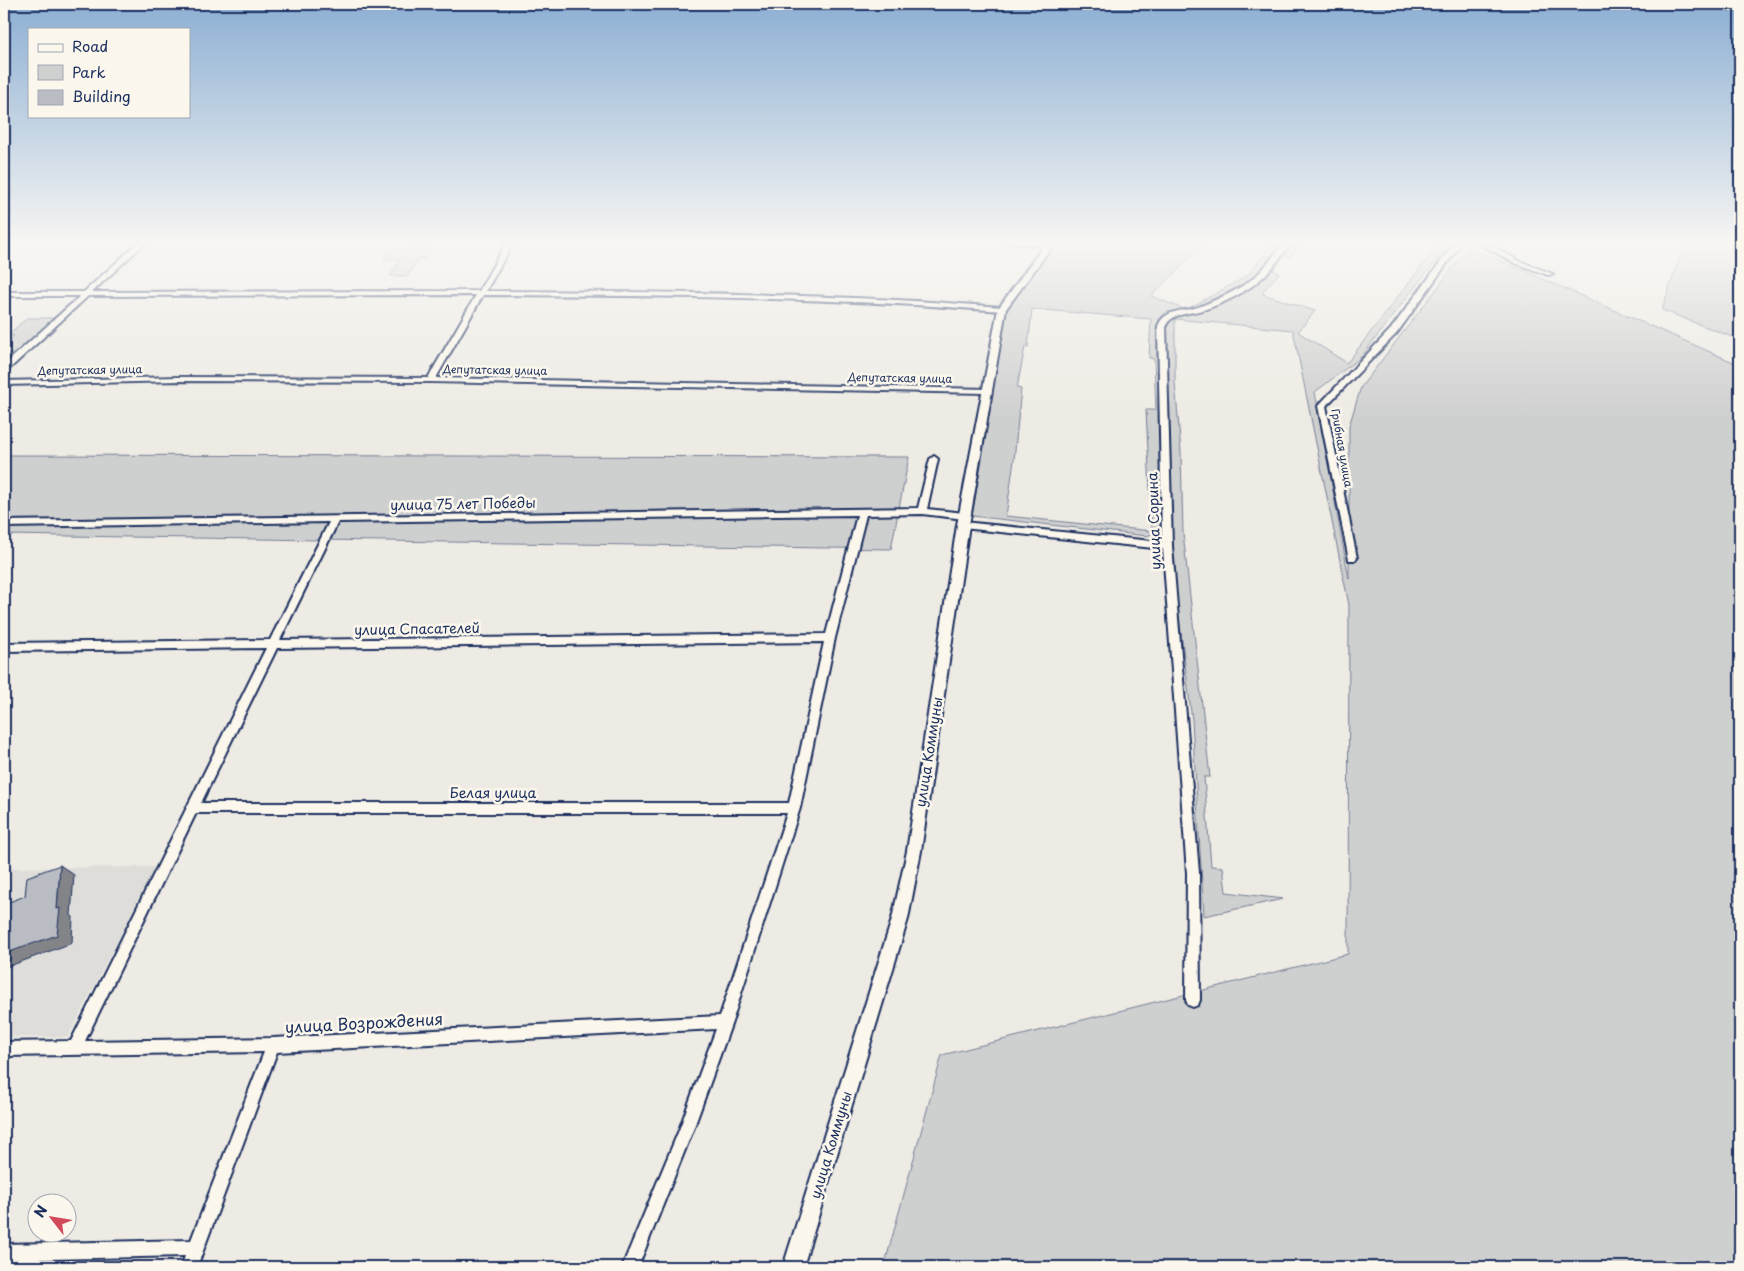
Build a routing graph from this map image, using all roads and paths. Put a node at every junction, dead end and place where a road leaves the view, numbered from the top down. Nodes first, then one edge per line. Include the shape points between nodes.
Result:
1 (77, 300) edge
2 (476, 300) edge
3 (889, 300) edge
4 (1007, 300) edge
5 (1217, 300) edge
6 (1417, 300) edge
7 (1002, 309) junction
8 (4, 369) edge
9 (431, 380) junction
10 (4, 384) edge
11 (986, 391) junction
12 (934, 459) dead end
13 (922, 511) junction
14 (862, 512) junction
15 (335, 520) junction
16 (964, 520) junction
17 (4, 524) edge
18 (1167, 546) junction
19 (1352, 558) dead end
20 (830, 638) junction
21 (272, 645) junction
22 (4, 647) edge
23 (192, 808) junction
24 (794, 808) junction
25 (1194, 1000) dead end
26 (725, 1022) junction
27 (273, 1045) junction
28 (75, 1047) junction
29 (4, 1049) edge
30 (196, 1248) junction
31 (4, 1252) edge
32 (189, 1267) edge
33 (630, 1267) edge
34 (792, 1267) edge

1 - 8 street
2 - 9 street
3 - 7 street
4 - 7 street, улица Коммуны
5 - 18 street, улица Сорина via 1194,311 1171,315 1163,322
6 - 19 street, Грибная улица via 1394,331 1322,406
7 - 11 street, улица Коммуны
9 - 10 street, Депутатская улица via 179,379
9 - 11 street, Депутатская улица
11 - 16 street, улица Коммуны
12 - 13 street
13 - 14 street, улица 75 лет Победы
13 - 16 street, улица 75 лет Победы
14 - 15 street, улица 75 лет Победы
14 - 20 street
15 - 17 street, улица 75 лет Победы
15 - 21 street
16 - 18 street, улица 75 лет Победы
16 - 34 street, улица Коммуны via 914,851 900,919
18 - 25 street, улица Сорина via 1193,873
20 - 21 street, улица Спасателей
20 - 24 street
21 - 22 street, улица Спасателей
21 - 23 street
23 - 24 street, Белая улица
23 - 28 street
24 - 26 street
26 - 27 street, улица Возрождения
26 - 33 street via 686,1130
27 - 28 street, улица Возрождения
27 - 30 street
28 - 29 street, улица Возрождения
30 - 31 street
30 - 32 street

